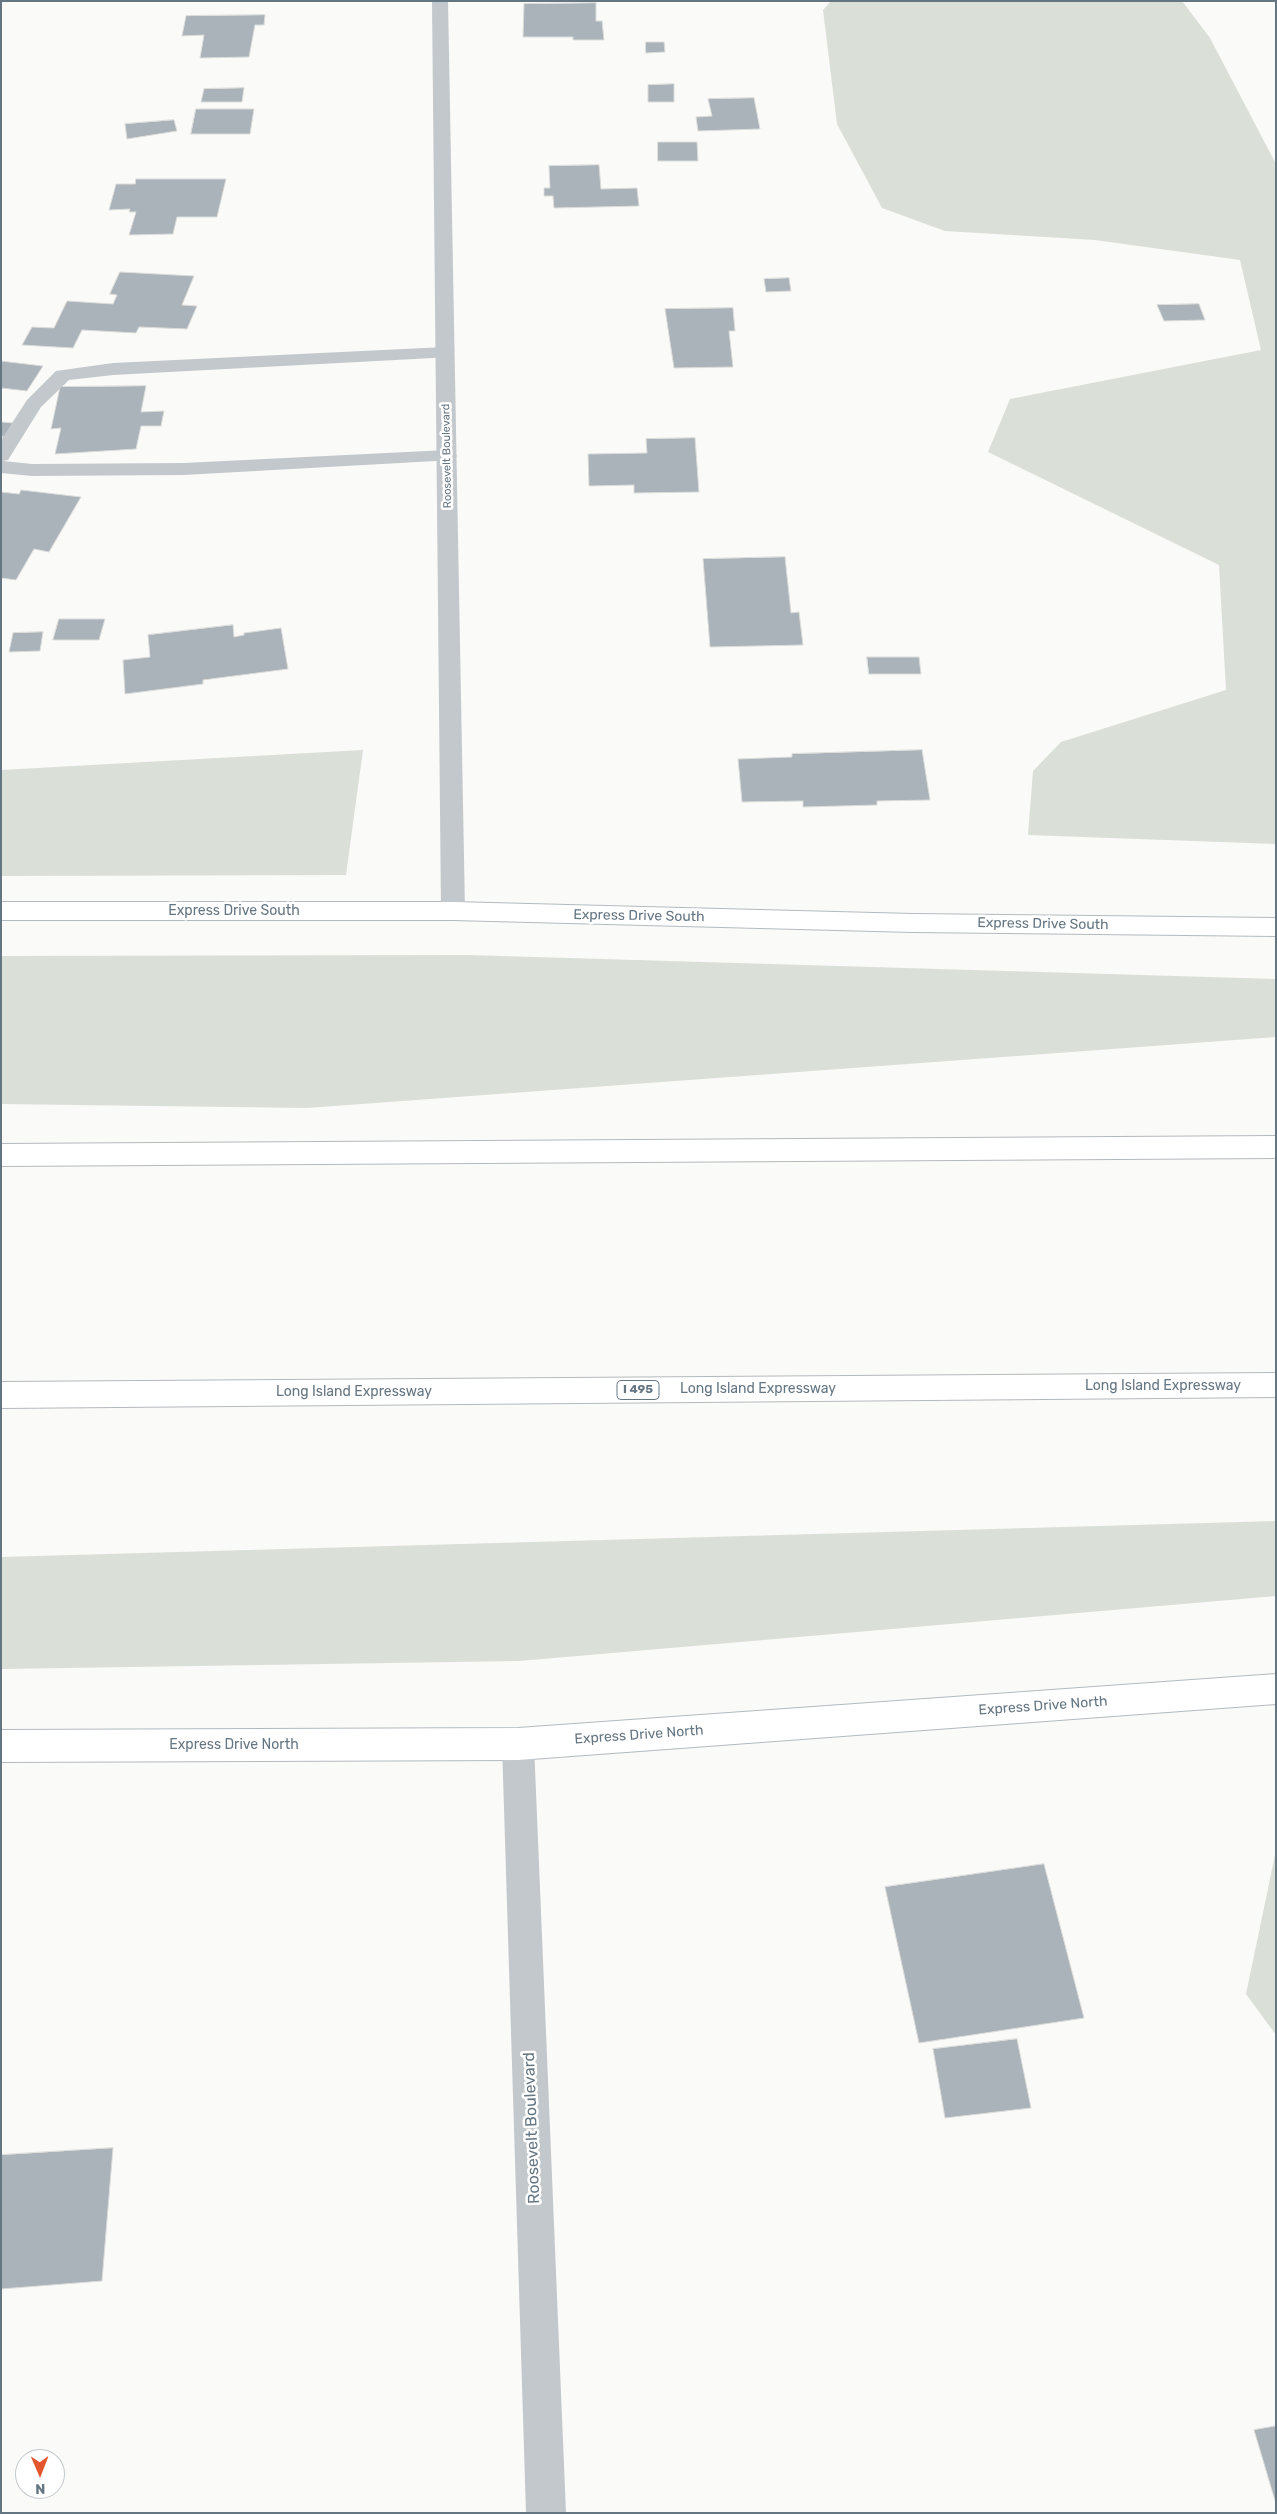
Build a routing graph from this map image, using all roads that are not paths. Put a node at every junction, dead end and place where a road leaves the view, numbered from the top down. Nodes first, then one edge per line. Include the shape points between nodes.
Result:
1 (440, 1) edge
2 (445, 353) junction
3 (1, 456) edge
4 (447, 456) junction
5 (1, 467) edge
6 (1, 911) edge
7 (453, 911) junction
8 (1276, 926) edge
9 (1276, 1147) edge
10 (1, 1155) edge
11 (1276, 1385) edge
12 (1, 1395) edge
13 (1276, 1689) edge
14 (518, 1744) junction
15 (1, 1746) edge
16 (546, 2513) edge

1 - 2 street, Roosevelt Boulevard
2 - 3 street via 122,368 63,375 34,404
2 - 4 street, Roosevelt Boulevard
4 - 5 street via 184,469 32,470
4 - 7 street, Roosevelt Boulevard
6 - 7 main road, Express Drive South
7 - 8 main road, Express Drive South via 913,923
9 - 10 main road
11 - 12 main road, Long Island Expressway / I 495
13 - 14 main road, Express Drive North
14 - 15 main road, Express Drive North
14 - 16 street, Roosevelt Boulevard

